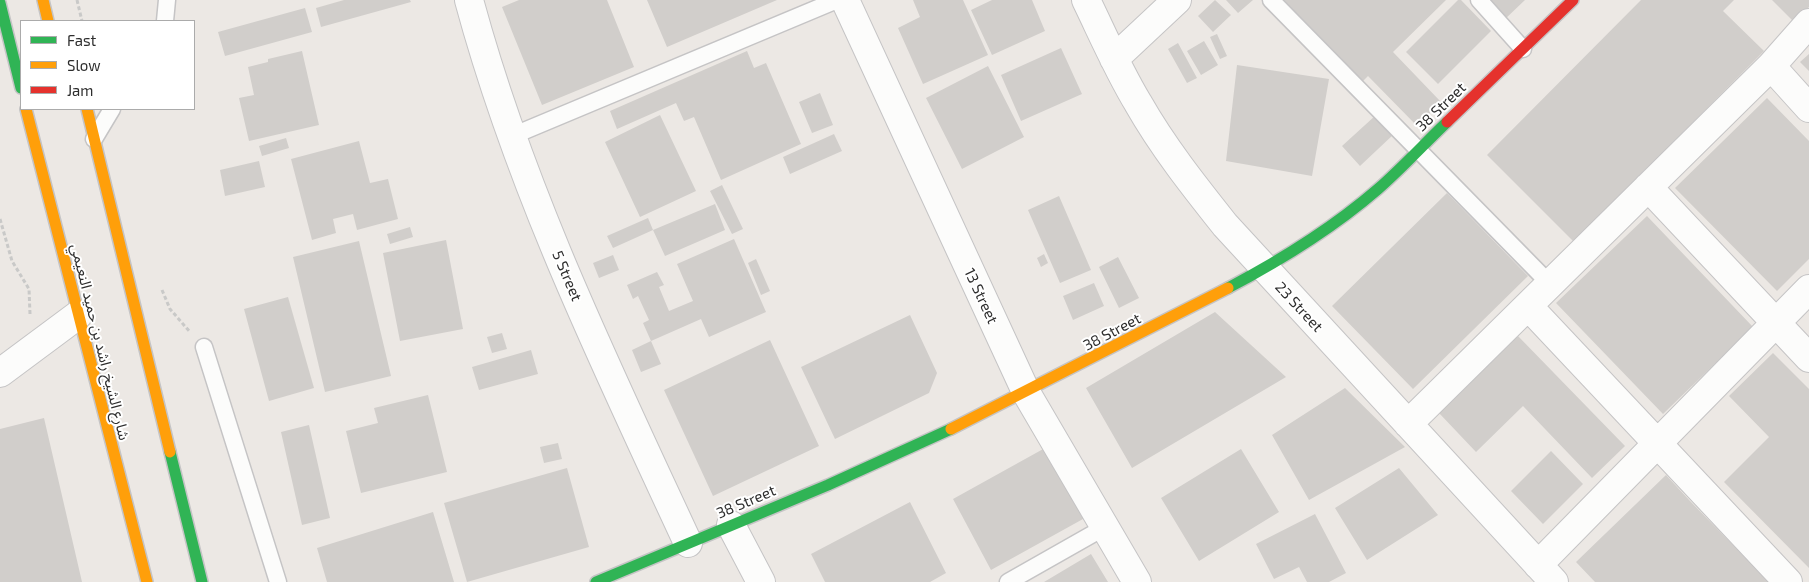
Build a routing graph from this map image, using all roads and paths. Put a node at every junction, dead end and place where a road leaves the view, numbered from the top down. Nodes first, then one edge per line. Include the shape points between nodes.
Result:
1 (43, 0) edge
2 (77, 0) edge
3 (167, 0) edge
4 (469, 0) edge
5 (837, 0) edge
6 (845, 0) edge
7 (1086, 0) edge
8 (1177, 0) edge
9 (1271, 0) edge
10 (1479, 0) edge
11 (1574, 0) edge
12 (0, 3) edge
13 (48, 20) edge
14 (82, 20) edge
15 (165, 20) edge
16 (1809, 23) edge
17 (1523, 49) junction
18 (1114, 59) junction
19 (1771, 66) junction
20 (20, 84) edge
21 (1809, 108) edge
22 (26, 110) edge
23 (87, 110) edge
24 (111, 110) edge
25 (78, 127) dead end
26 (512, 136) junction
27 (94, 139) junction
28 (1418, 150) junction
29 (100, 163) junction
30 (1648, 187) junction
31 (0, 219) edge
32 (1263, 268) junction
33 (1550, 284) junction
34 (160, 285) dead end
35 (1809, 289) edge
36 (1528, 306) junction
37 (78, 315) junction
38 (29, 318) dead end
39 (1775, 323) junction
40 (204, 346) joint
41 (1809, 358) edge
42 (0, 373) edge
43 (1027, 394) junction
44 (1408, 424) junction
45 (1657, 444) junction
46 (110, 446) junction
47 (731, 525) junction
48 (145, 527) dead end
49 (1105, 527) junction
50 (688, 543) junction
51 (1546, 573) edge
52 (600, 581) edge
53 (147, 582) edge
54 (202, 582) edge
55 (278, 582) edge
56 (761, 582) edge
57 (1008, 582) edge
58 (1138, 582) edge
59 (1788, 582) edge

1 - 13 main road
2 - 14 path
3 - 15 lane
4 - 26 street, 5 Street
5 - 26 lane
6 - 43 street, 13 Street
7 - 18 street, 23 Street
8 - 18 street
9 - 28 lane
10 - 17 lane
11 - 17 main road, 38 Street
12 - 20 main road
16 - 19 street
17 - 28 main road, 38 Street
18 - 32 street, 23 Street via 1138,104 1188,178
19 - 21 street
19 - 30 street
22 - 37 main road, شارع الشيخ راشد بن حميد النعيمي
23 - 27 main road
24 - 27 lane
25 - 29 main road
26 - 50 street, 5 Street via 571,285
27 - 29 main road
28 - 32 main road, 38 Street via 1352,211
28 - 33 lane
29 - 54 main road
30 - 33 street
30 - 39 street
31 - 38 path via 12,261 29,289
32 - 43 main road, 38 Street
32 - 44 street, 23 Street
33 - 36 street
34 - 40 path via 180,323
35 - 39 street
36 - 44 street
36 - 45 street
37 - 42 street
37 - 46 main road, شارع الشيخ راشد بن حميد النعيمي
39 - 41 street
39 - 45 street
40 - 55 lane
43 - 47 main road, 38 Street via 902,453
43 - 49 street, 13 Street
44 - 51 street, 23 Street
45 - 51 street
45 - 59 street
46 - 48 main road via 127,475
46 - 53 main road, شارع الشيخ راشد بن حميد النعيمي
47 - 50 main road, 38 Street
47 - 56 street
49 - 57 lane
49 - 58 street, 13 Street
50 - 52 main road, 38 Street

